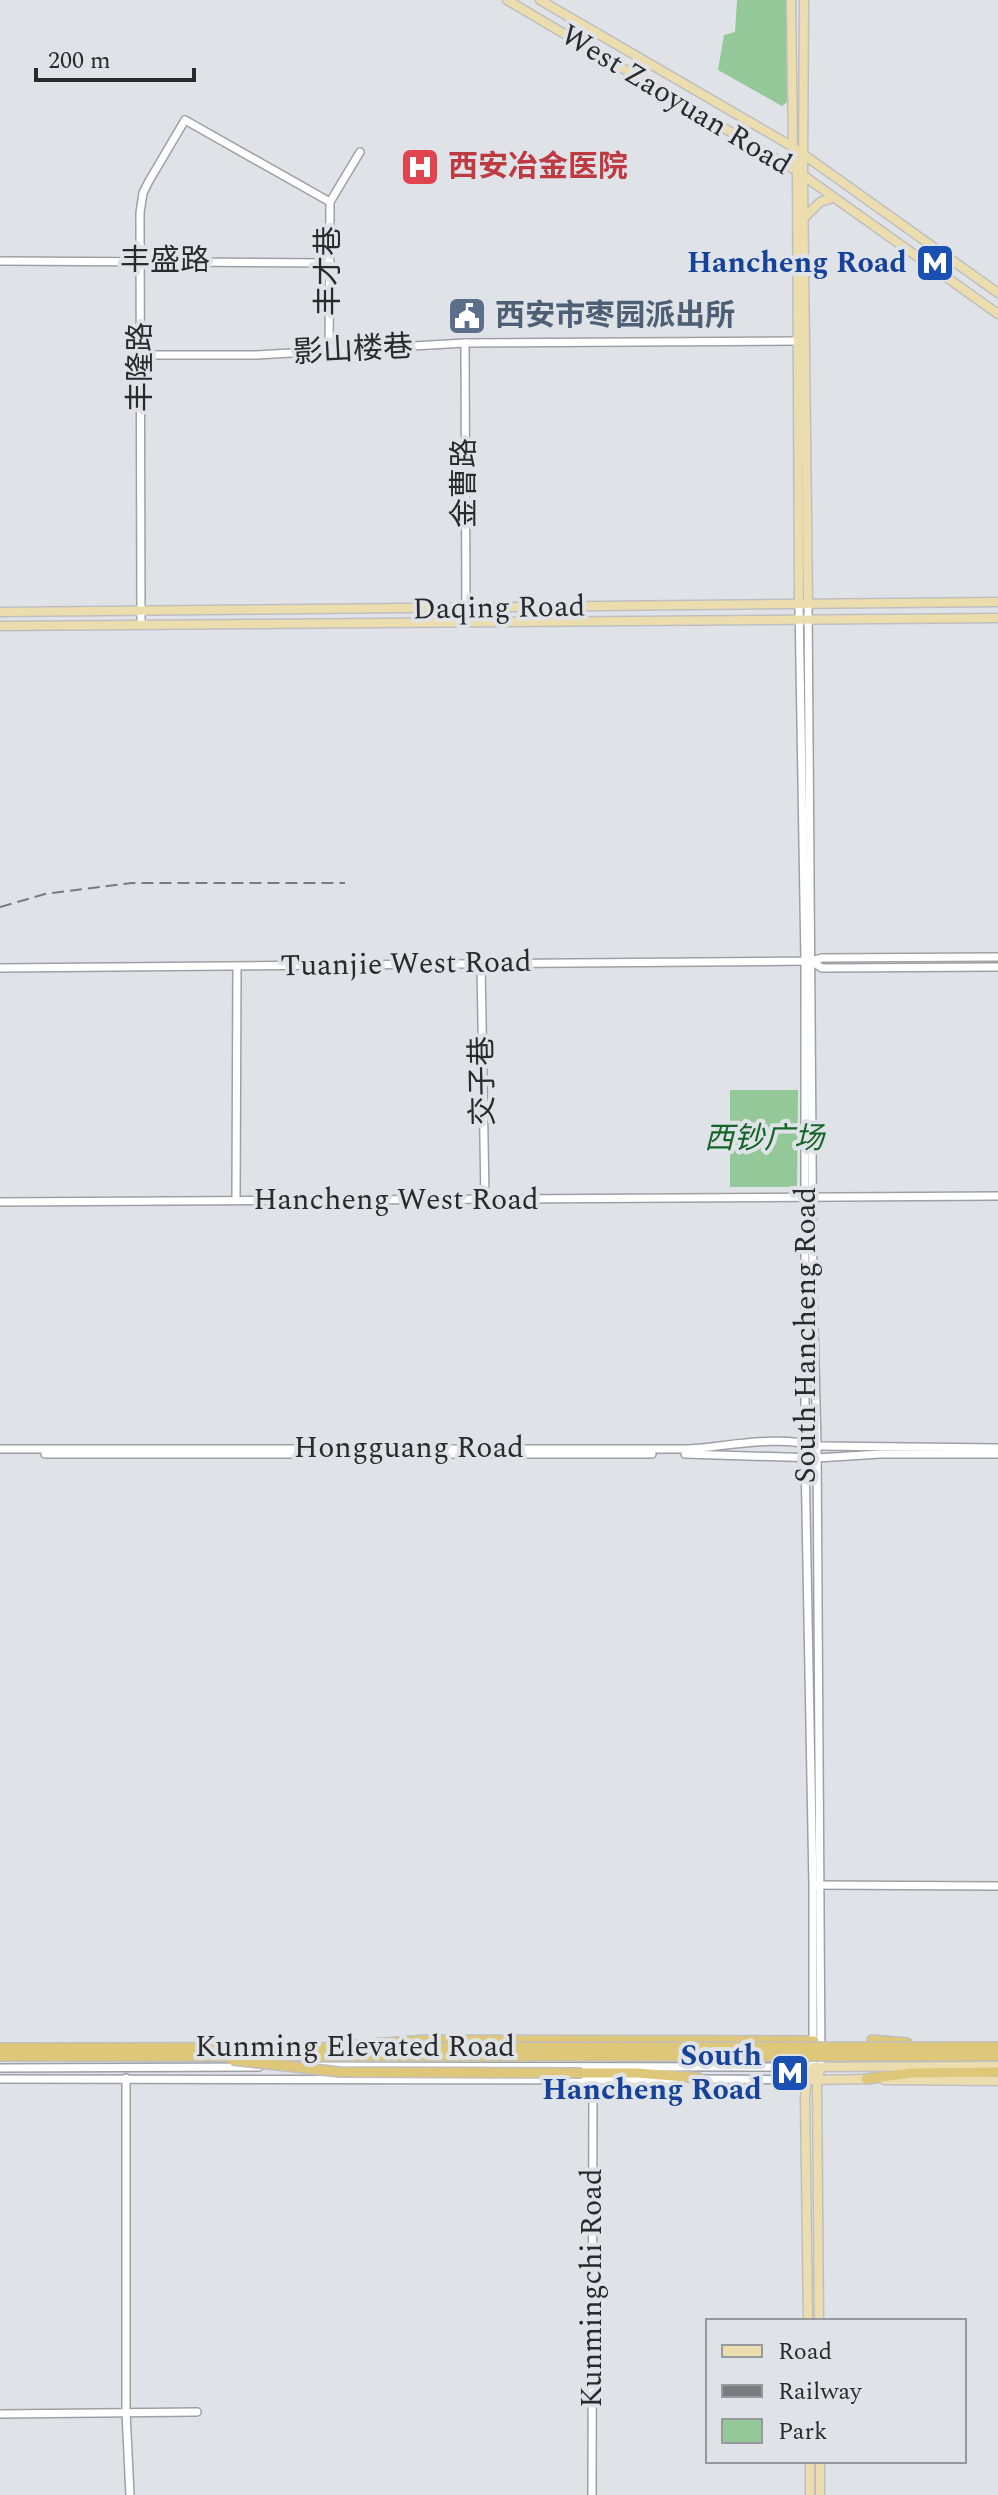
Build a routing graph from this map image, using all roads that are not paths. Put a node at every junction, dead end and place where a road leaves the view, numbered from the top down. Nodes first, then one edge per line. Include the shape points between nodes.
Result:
1 (507, 0) edge
2 (540, 0) edge
3 (791, 0) edge
4 (804, 0) edge
5 (793, 147) junction
6 (360, 152) dead end
7 (804, 156) junction
8 (800, 173) junction
9 (833, 198) junction
10 (330, 202) junction
11 (803, 219) junction
12 (0, 261) edge
13 (141, 261) junction
14 (330, 263) junction
15 (998, 293) edge
16 (998, 314) edge
17 (802, 341) junction
18 (465, 343) junction
19 (329, 351) junction
20 (141, 355) junction
21 (998, 602) edge
22 (803, 603) junction
23 (465, 608) junction
24 (140, 610) junction
25 (0, 612) edge
26 (998, 618) edge
27 (804, 620) junction
28 (466, 622) junction
29 (141, 624) junction
30 (0, 626) edge
31 (998, 957) edge
32 (808, 961) junction
33 (481, 964) junction
34 (237, 966) junction
35 (998, 967) edge
36 (0, 968) edge
37 (809, 1196) junction
38 (998, 1196) edge
39 (485, 1198) junction
40 (236, 1200) junction
41 (0, 1202) edge
42 (805, 1443) junction
43 (817, 1446) junction
44 (998, 1448) edge
45 (0, 1451) edge
46 (998, 1454) edge
47 (805, 1457) junction
48 (817, 1458) junction
49 (816, 1885) junction
50 (998, 1886) edge
51 (872, 2040) dead end
52 (814, 2041) junction
53 (998, 2045) edge
54 (337, 2047) junction
55 (0, 2048) edge
56 (0, 2056) edge
57 (201, 2056) junction
58 (998, 2056) edge
59 (998, 2066) edge
60 (817, 2067) junction
61 (0, 2068) edge
62 (998, 2072) edge
63 (699, 2078) junction
64 (0, 2079) edge
65 (126, 2079) junction
66 (866, 2079) junction
67 (812, 2080) junction
68 (593, 2081) junction
69 (998, 2081) edge
70 (808, 2319) edge
71 (819, 2319) edge
72 (126, 2412) junction
73 (197, 2412) dead end
74 (0, 2414) edge
75 (810, 2463) edge
76 (820, 2463) edge
77 (130, 2495) edge
78 (592, 2495) edge
79 (810, 2495) edge
80 (820, 2495) edge

1 - 8 main road, West Zaoyuan Road
2 - 5 main road, West Zaoyuan Road
3 - 5 main road
4 - 7 main road
5 - 7 main road, West Zaoyuan Road
5 - 8 main road
6 - 10 street, 丰才巷
7 - 8 main road
7 - 15 main road, West Zaoyuan Road
8 - 9 main road, West Zaoyuan Road
8 - 11 main road
8 - 17 main road
9 - 11 main road via 820,202
9 - 16 main road, West Zaoyuan Road
10 - 13 street, 丰隆路 via 185,120 143,193
10 - 14 street, 丰才巷
11 - 17 main road
12 - 13 street, 丰盛路
13 - 14 street, 丰盛路
13 - 20 street, 丰隆路
14 - 19 street, 丰才巷
17 - 18 street, 影山楼巷
17 - 22 main road
18 - 19 street, 影山楼巷
18 - 23 street, 金曹路
19 - 20 street, 影山楼巷
20 - 24 street, 丰隆路
21 - 22 main road, Daqing Road
22 - 23 main road, Daqing Road
22 - 27 street, South Hancheng Road
23 - 24 main road, Daqing Road
23 - 28 street, 金曹路
24 - 25 main road, Daqing Road
24 - 29 street, 丰隆路
26 - 27 main road, Daqing Road
27 - 28 main road, Daqing Road
27 - 32 street, South Hancheng Road
28 - 29 main road, Daqing Road
29 - 30 main road, Daqing Road
31 - 32 street, Tuanjie West Road
32 - 33 street, Tuanjie West Road
32 - 35 street, Tuanjie West Road via 822,968
32 - 37 street, South Hancheng Road
33 - 34 street, Tuanjie West Road
33 - 39 street, 交子巷
34 - 36 street, Tuanjie West Road
34 - 40 street
37 - 38 street, Hancheng West Road
37 - 39 street, Hancheng West Road
37 - 42 street, South Hancheng Road
37 - 43 street, South Hancheng Road
39 - 40 street, Hancheng West Road
40 - 41 street, Hancheng West Road
42 - 43 street, Hongguang Road
42 - 45 street, Hongguang Road via 689,1449
42 - 47 street, South Hancheng Road
43 - 44 street, Hongguang Road
43 - 48 street, South Hancheng Road
45 - 47 street, Hongguang Road
46 - 48 street, Hongguang Road
47 - 48 street, Hongguang Road
47 - 49 street, South Hancheng Road
48 - 49 street, South Hancheng Road
49 - 50 street
49 - 52 street, South Hancheng Road
49 - 60 street, South Hancheng Road
51 - 53 highway, bridge
52 - 54 highway, bridge via 414,2040
52 - 60 street, South Hancheng Road
53 - 54 highway, Kunming Elevated Road, bridge
54 - 55 highway, Kunming Elevated Road, bridge
56 - 57 highway, Kunming Elevated Road, bridge
57 - 58 highway, Kunming Elevated Road, bridge
57 - 63 highway, bridge via 340,2072
59 - 60 main road
60 - 61 street
60 - 67 main road
62 - 66 highway
63 - 67 street
63 - 68 street
64 - 65 street
65 - 68 street
65 - 72 street
66 - 67 main road
66 - 69 main road
67 - 70 main road via 805,2097
67 - 71 main road
68 - 78 street, Kunmingchi Road
72 - 73 street
72 - 74 street
72 - 77 street
75 - 79 main road
76 - 80 main road

